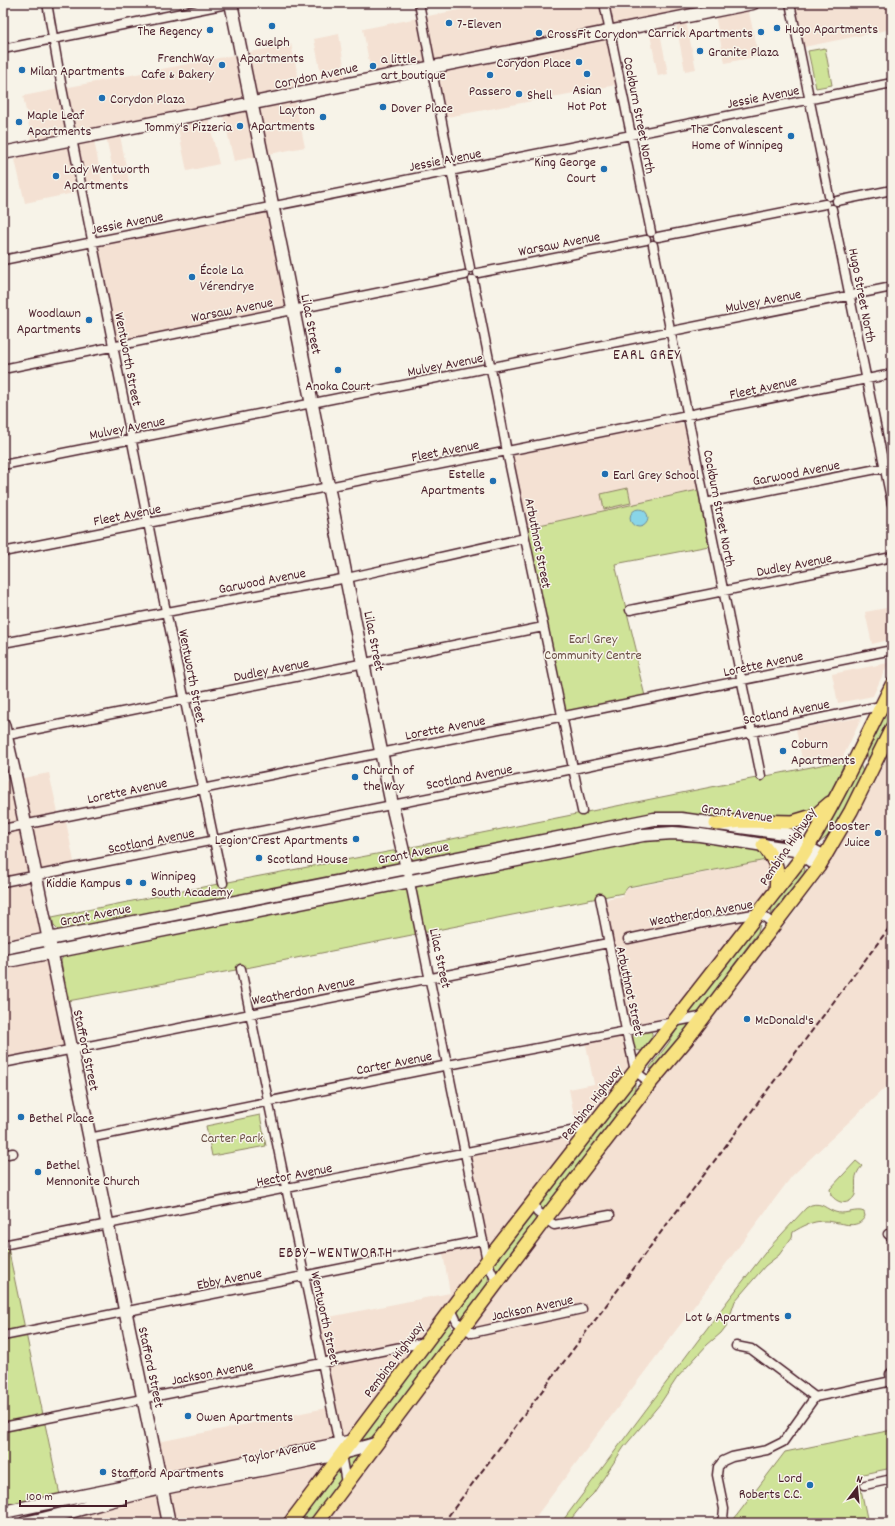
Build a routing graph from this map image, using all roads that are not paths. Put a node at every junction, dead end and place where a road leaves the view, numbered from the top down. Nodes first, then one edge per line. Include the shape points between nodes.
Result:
1 (47, 3) edge
2 (231, 3) edge
3 (419, 3) edge
4 (604, 3) edge
5 (753, 3) edge
6 (790, 3) edge
7 (610, 32) junction
8 (53, 39) junction
9 (3, 49) edge
10 (431, 67) junction
11 (892, 83) edge
12 (810, 100) junction
13 (252, 104) junction
14 (631, 135) junction
15 (72, 138) junction
16 (3, 153) edge
17 (452, 171) junction
18 (892, 190) edge
19 (829, 196) junction
20 (837, 201) junction
21 (828, 206) junction
22 (272, 207) junction
23 (651, 232) junction
24 (658, 237) junction
25 (646, 240) junction
26 (93, 242) junction
27 (653, 245) junction
28 (3, 260) edge
29 (470, 268) junction
30 (478, 273) junction
31 (465, 275) junction
32 (473, 280) junction
33 (892, 288) edge
34 (850, 296) junction
35 (294, 311) junction
36 (671, 332) junction
37 (113, 346) junction
38 (490, 368) junction
39 (3, 369) edge
40 (892, 374) edge
41 (866, 379) junction
42 (312, 404) junction
43 (688, 415) junction
44 (132, 440) junction
45 (507, 452) junction
46 (3, 466) edge
47 (888, 467) edge
48 (329, 486) junction
49 (706, 503) junction
50 (892, 504) edge
51 (149, 523) junction
52 (525, 538) junction
53 (3, 552) edge
54 (892, 557) edge
55 (347, 578) junction
56 (723, 591) junction
57 (630, 610) dead end
58 (167, 611) junction
59 (543, 627) junction
60 (3, 643) edge
61 (892, 650) edge
62 (363, 664) junction
63 (741, 680) junction
64 (892, 685) edge
65 (184, 700) junction
66 (887, 705) edge
67 (561, 717) junction
68 (3, 724) edge
69 (892, 728) edge
70 (752, 731) junction
71 (4, 736) edge
72 (864, 741) junction
73 (382, 752) junction
74 (573, 768) junction
75 (870, 772) junction
76 (760, 776) dead end
77 (203, 788) junction
78 (837, 796) junction
79 (392, 805) junction
80 (582, 812) dead end
81 (25, 824) junction
82 (716, 824) junction
83 (3, 829) edge
84 (214, 841) junction
85 (763, 845) junction
86 (805, 851) junction
87 (822, 862) junction
88 (407, 868) junction
89 (36, 876) junction
90 (3, 882) edge
91 (410, 882) junction
92 (223, 884) dead end
93 (776, 891) junction
94 (600, 898) dead end
95 (759, 913) junction
96 (775, 925) junction
97 (48, 939) junction
98 (628, 939) dead end
99 (608, 943) junction
100 (3, 948) edge
101 (51, 952) junction
102 (3, 962) edge
103 (241, 969) dead end
104 (430, 978) junction
105 (250, 1014) junction
106 (705, 1016) junction
107 (675, 1021) junction
108 (626, 1030) junction
109 (71, 1050) junction
110 (3, 1063) edge
111 (448, 1065) junction
112 (635, 1071) junction
113 (650, 1083) junction
114 (268, 1101) junction
115 (591, 1127) junction
116 (89, 1138) junction
117 (466, 1152) junction
118 (13, 1153) dead end
119 (3, 1155) edge
120 (287, 1188) junction
121 (534, 1200) junction
122 (610, 1215) dead end
123 (545, 1219) junction
124 (107, 1224) junction
125 (483, 1240) junction
126 (3, 1245) edge
127 (487, 1261) junction
128 (304, 1276) junction
129 (496, 1284) junction
130 (451, 1309) junction
131 (582, 1309) dead end
132 (125, 1312) junction
133 (464, 1327) junction
134 (3, 1336) edge
135 (426, 1342) junction
136 (736, 1346) dead end
137 (323, 1363) junction
138 (892, 1372) edge
139 (892, 1381) edge
140 (815, 1397) junction
141 (143, 1399) junction
142 (3, 1427) edge
143 (375, 1444) junction
144 (340, 1449) junction
145 (892, 1479) edge
146 (346, 1483) junction
147 (161, 1484) junction
148 (865, 1485) dead end
149 (3, 1512) edge
150 (24, 1523) edge
151 (169, 1523) edge
152 (290, 1523) edge
153 (317, 1523) edge
154 (720, 1523) edge

1 - 8 street, Wentworth Street
2 - 8 street
2 - 13 main road, Lilac Street
3 - 10 street
4 - 7 street, Cockburn Street North
5 - 7 main road, Corydon Avenue
6 - 12 street
7 - 10 main road, Corydon Avenue
7 - 14 street, Cockburn Street North
8 - 9 street
8 - 15 street, Wentworth Street
10 - 13 main road, Corydon Avenue
10 - 17 street
11 - 12 street, Jessie Avenue
12 - 14 street, Jessie Avenue
12 - 19 street
13 - 15 main road, Corydon Avenue
13 - 22 main road, Lilac Street
14 - 17 street, Jessie Avenue
14 - 23 street, Cockburn Street North
15 - 16 main road, Corydon Avenue
15 - 26 street, Wentworth Street
17 - 22 street, Jessie Avenue
17 - 29 street
18 - 20 street
19 - 20 street
19 - 21 street via 825,200
20 - 21 street via 836,205
21 - 24 street
21 - 34 street, Hugo Street North
22 - 26 street, Jessie Avenue
22 - 35 main road, Lilac Street
23 - 24 street
23 - 25 street via 647,234
24 - 27 street via 657,243
25 - 27 street
25 - 30 street, Warsaw Avenue
26 - 28 street, Jessie Avenue
26 - 37 street, Wentworth Street
27 - 36 street, Cockburn Street North
29 - 30 street via 474,268
29 - 31 street
30 - 32 street
31 - 32 street via 469,280
31 - 35 street, Warsaw Avenue
32 - 38 street, Arbuthnot Street
33 - 34 street, Mulvey Avenue
34 - 36 street, Mulvey Avenue
34 - 41 street, Hugo Street North
35 - 37 street, Warsaw Avenue
35 - 42 main road, Lilac Street
36 - 38 street, Mulvey Avenue
36 - 43 street, Cockburn Street North
37 - 39 street, Warsaw Avenue
37 - 44 street, Wentworth Street
38 - 42 street, Mulvey Avenue
38 - 45 street, Arbuthnot Street
40 - 41 street, Fleet Avenue
41 - 43 street, Fleet Avenue
41 - 47 street, Hugo Street North
42 - 44 street, Mulvey Avenue
42 - 48 main road, Lilac Street
43 - 45 street, Fleet Avenue
43 - 49 street, Cockburn Street North
44 - 46 street, Mulvey Avenue
44 - 51 street, Wentworth Street
45 - 48 street, Fleet Avenue
45 - 52 street, Arbuthnot Street
47 - 49 street, Garwood Avenue
47 - 50 street, Hugo Street North
48 - 51 street, Fleet Avenue
48 - 55 main road, Lilac Street
49 - 56 street, Cockburn Street North
51 - 53 street, Fleet Avenue
51 - 58 street, Wentworth Street
52 - 55 street, Garwood Avenue
52 - 59 street, Arbuthnot Street
54 - 56 street, Dudley Avenue
55 - 58 street, Garwood Avenue
55 - 62 main road, Lilac Street
56 - 57 street, Dudley Avenue
56 - 63 street, Cockburn Street North
58 - 60 street, Garwood Avenue
58 - 65 street, Wentworth Street
59 - 62 street, Dudley Avenue
59 - 67 street, Arbuthnot Street
61 - 63 street, Lorette Avenue
62 - 65 street, Dudley Avenue
62 - 73 main road, Lilac Street
63 - 67 street, Lorette Avenue
63 - 70 street, Cockburn Street North
64 - 66 main road, Pembina Highway
65 - 71 street, Dudley Avenue
65 - 77 street, Wentworth Street
66 - 70 street, Scotland Avenue
66 - 72 main road, Pembina Highway
67 - 73 street, Lorette Avenue
67 - 74 street, Arbuthnot Street
68 - 71 main road, Stafford Street
69 - 75 main road
70 - 74 street, Scotland Avenue
70 - 76 street, Cockburn Street North
71 - 81 main road, Stafford Street
72 - 75 main road via 863,757
72 - 78 main road, Pembina Highway
73 - 77 street, Lorette Avenue
73 - 79 main road, Lilac Street
74 - 79 street, Scotland Avenue
74 - 80 street, Arbuthnot Street
75 - 87 main road
77 - 81 street, Lorette Avenue
77 - 84 street, Wentworth Street
78 - 82 main road via 816,815 793,822 742,821
78 - 86 main road, Pembina Highway
79 - 84 street, Scotland Avenue
79 - 88 main road, Lilac Street
81 - 83 street, Lorette Avenue
81 - 89 main road, Stafford Street
82 - 86 main road, Grant Avenue via 794,837
82 - 88 main road, Grant Avenue via 681,819 654,819
84 - 89 street, Scotland Avenue
84 - 92 street, Wentworth Street
85 - 86 main road, Grant Avenue
85 - 91 main road, Grant Avenue via 700,835 643,835
85 - 93 main road via 775,859 778,872
86 - 87 main road, Grant Avenue
86 - 93 main road, Pembina Highway
87 - 96 main road
88 - 91 street, Lilac Street
88 - 97 main road, Grant Avenue
89 - 90 street, Scotland Avenue
89 - 97 main road, Stafford Street
91 - 101 main road, Grant Avenue
91 - 104 street, Lilac Street
93 - 95 main road, Pembina Highway
94 - 99 street, Arbuthnot Street
95 - 96 street, Weatherdon Avenue
95 - 98 street, Weatherdon Avenue
95 - 107 main road, Pembina Highway
96 - 106 main road
97 - 100 main road, Grant Avenue
97 - 101 main road, Stafford Street
99 - 104 street, Weatherdon Avenue
99 - 108 street, Arbuthnot Street
101 - 102 main road, Grant Avenue
101 - 109 main road, Stafford Street
103 - 105 street, Wentworth Street
104 - 105 street, Weatherdon Avenue
104 - 111 street, Lilac Street
105 - 109 street, Weatherdon Avenue
105 - 114 street, Wentworth Street
106 - 107 street, Carter Avenue
106 - 113 main road
107 - 108 street, Carter Avenue
107 - 112 main road, Pembina Highway
108 - 111 street, Carter Avenue
108 - 112 street, Arbuthnot Street
109 - 110 street, Weatherdon Avenue
109 - 116 main road, Stafford Street
111 - 114 street, Carter Avenue
111 - 117 street, Lilac Street
112 - 113 street
112 - 115 main road, Pembina Highway
113 - 123 main road
114 - 116 street, Carter Avenue
114 - 120 street, Wentworth Street
115 - 117 street, Hector Avenue
115 - 121 main road, Pembina Highway
116 - 124 main road, Stafford Street
117 - 120 street, Hector Avenue
117 - 125 street, Lilac Street
118 - 119 street
120 - 124 street, Hector Avenue
120 - 128 street, Wentworth Street
121 - 123 street via 537,1212
121 - 127 main road, Pembina Highway
122 - 123 street via 554,1225
123 - 129 main road
124 - 126 street, Hector Avenue
124 - 132 main road, Stafford Street
125 - 127 street, Lilac Street
125 - 128 street, Ebby Avenue
127 - 129 street, Lilac Street
127 - 130 main road, Pembina Highway
128 - 132 street, Ebby Avenue
128 - 137 street, Wentworth Street
129 - 133 main road
130 - 133 street
130 - 135 main road, Pembina Highway
131 - 133 street, Jackson Avenue via 472,1333
132 - 134 street, Ebby Avenue
132 - 141 main road, Stafford Street
133 - 143 main road
135 - 137 street, Jackson Avenue
135 - 144 main road, Pembina Highway via 353,1440
136 - 140 street via 751,1349
137 - 141 street, Jackson Avenue
137 - 144 street, Wentworth Street
138 - 139 street
139 - 140 street
140 - 154 street via 783,1442 767,1450 732,1456 718,1467 724,1509
141 - 142 street, Jackson Avenue
141 - 147 main road, Stafford Street
143 - 144 main road, Taylor Avenue
143 - 146 main road
144 - 146 street, Wentworth Street
144 - 147 main road, Taylor Avenue
144 - 152 main road, Pembina Highway
145 - 148 street
146 - 153 main road
147 - 149 main road, Taylor Avenue
147 - 150 main road, Taylor Avenue via 56,1517
147 - 151 main road, Stafford Street

